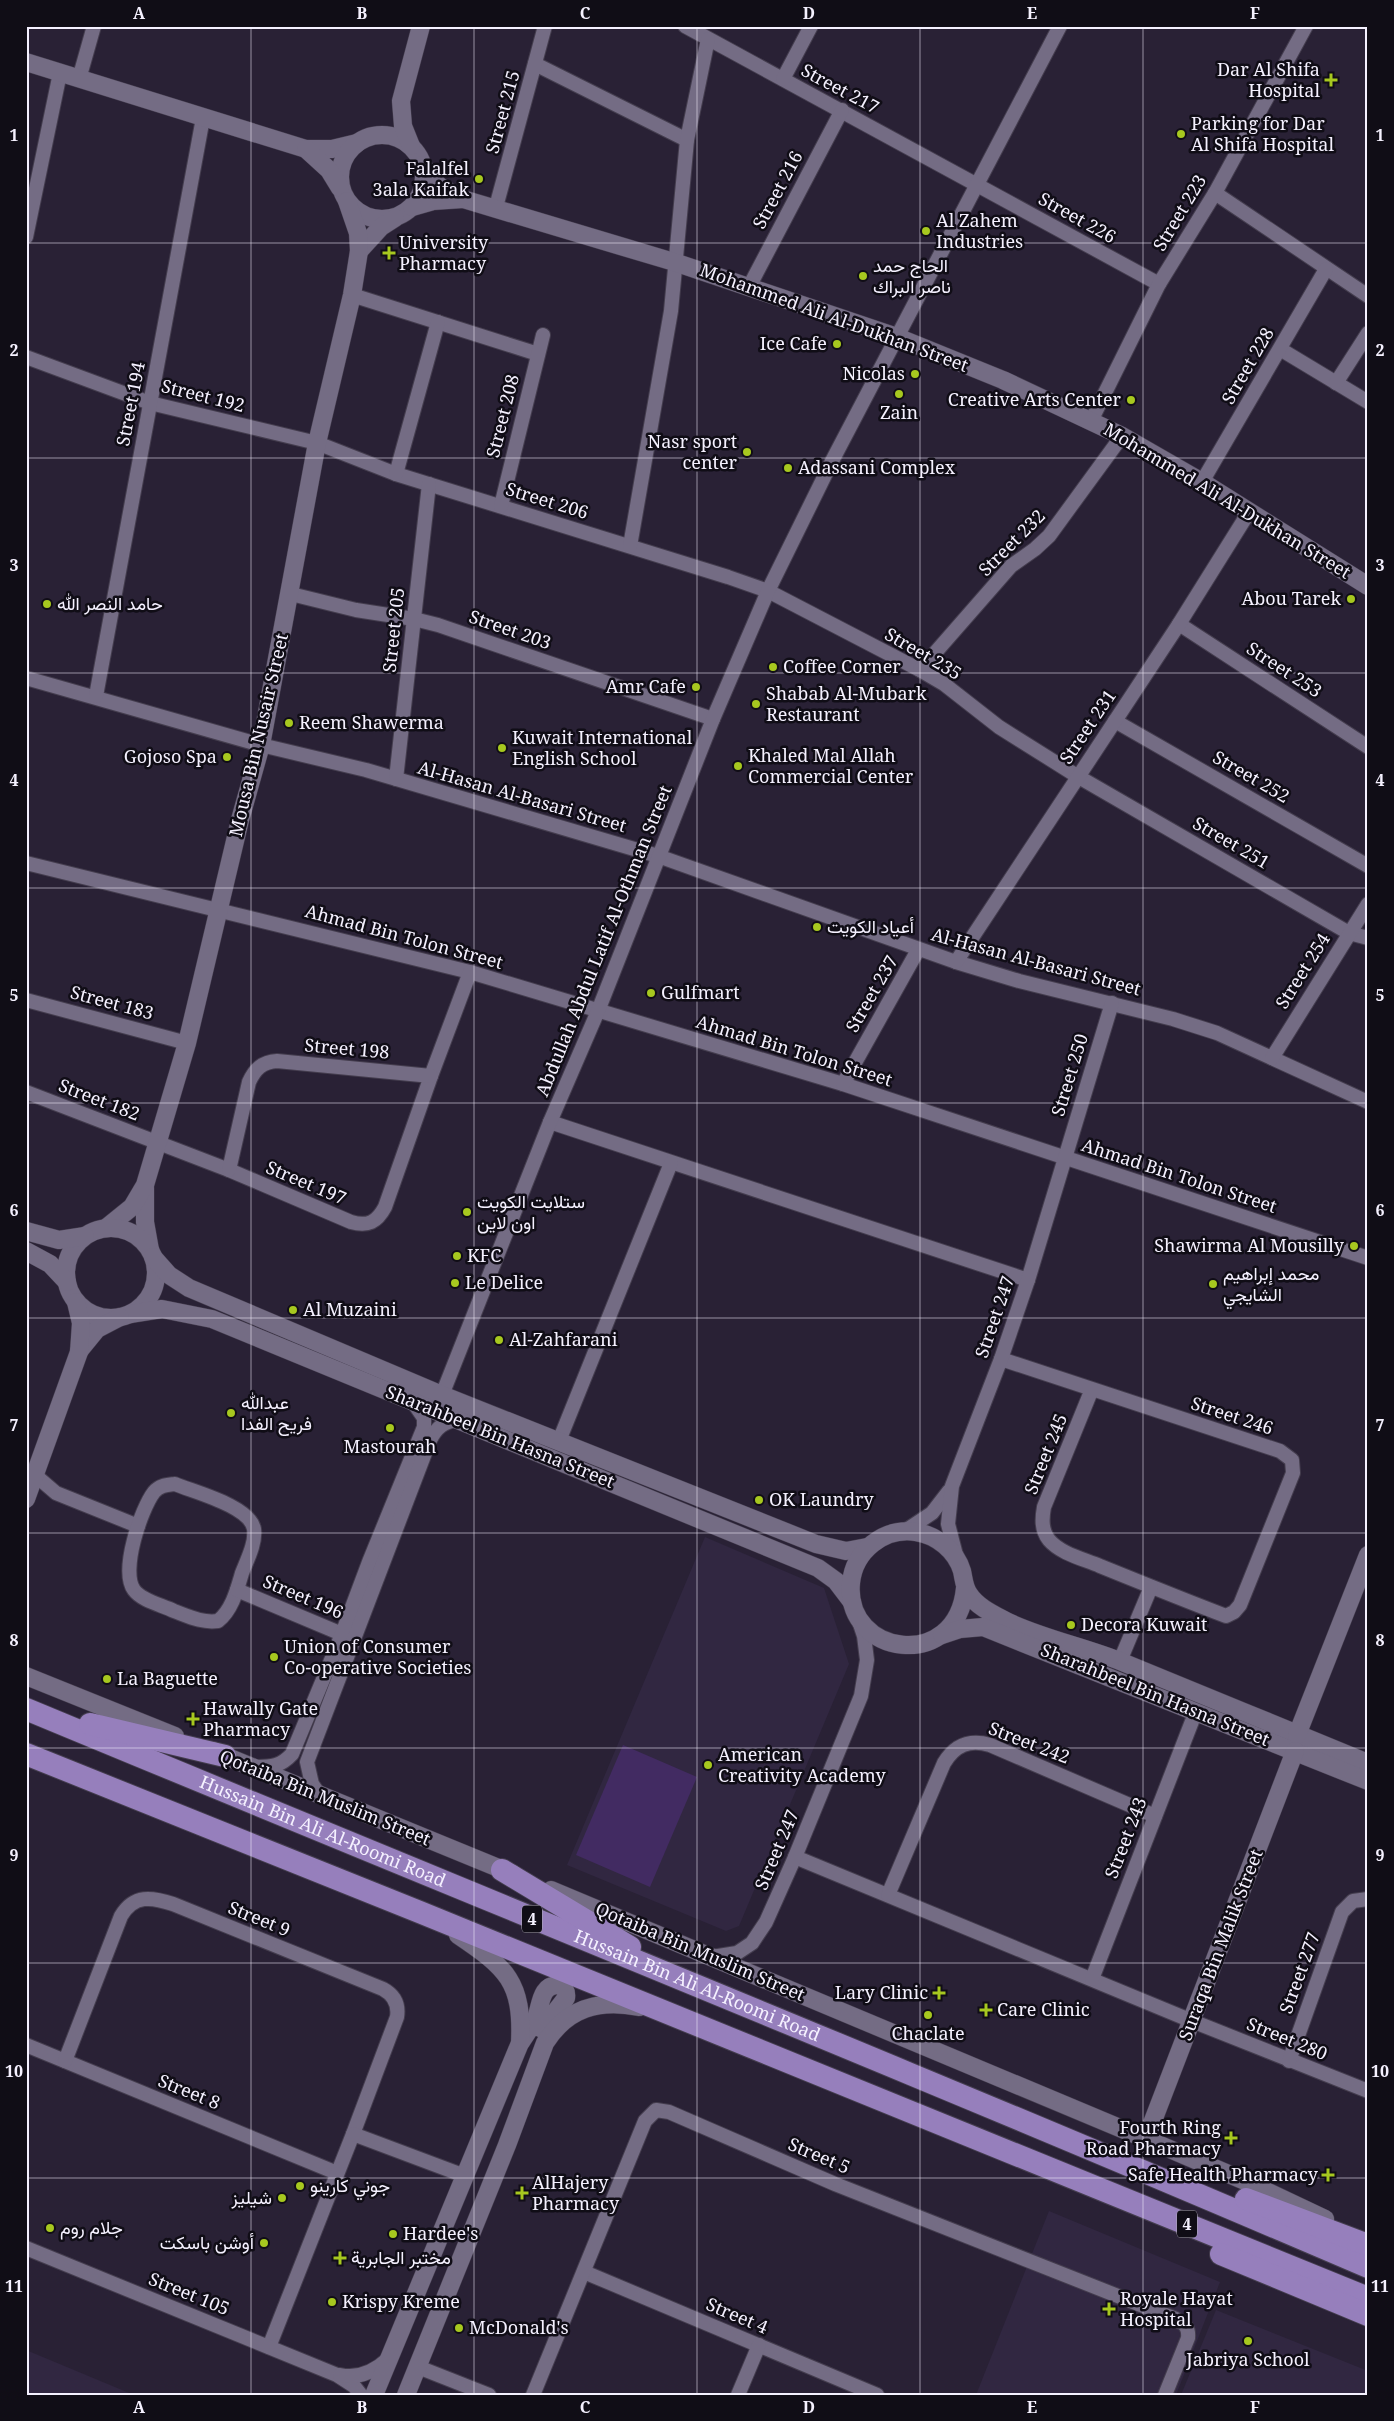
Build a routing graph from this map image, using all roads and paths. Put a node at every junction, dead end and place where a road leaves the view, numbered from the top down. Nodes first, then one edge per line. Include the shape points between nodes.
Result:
1 (94, 26) edge
2 (421, 26) edge
3 (545, 26) edge
4 (685, 26) edge
5 (811, 26) edge
6 (1060, 26) edge
7 (1306, 26) edge
8 (708, 39) junction
9 (26, 62) edge
10 (536, 64) junction
11 (60, 73) junction
12 (79, 79) junction
13 (783, 80) junction
14 (401, 101) junction
15 (842, 110) junction
16 (203, 118) junction
17 (364, 139) junction
18 (687, 140) junction
19 (411, 146) junction
20 (306, 149) junction
21 (422, 165) junction
22 (978, 184) junction
23 (32, 187) edge
24 (1215, 193) junction
25 (344, 195) junction
26 (463, 199) junction
27 (496, 207) junction
28 (407, 211) junction
29 (26, 237) edge
30 (359, 251) junction
31 (674, 262) junction
32 (1326, 268) junction
33 (1159, 284) junction
34 (749, 287) junction
35 (352, 295) junction
36 (1368, 296) edge
37 (438, 322) junction
38 (1368, 333) edge
39 (543, 335) dead end
40 (897, 337) junction
41 (1280, 349) junction
42 (538, 354) junction
43 (26, 357) edge
44 (1336, 383) junction
45 (1368, 402) edge
46 (150, 403) junction
47 (1091, 421) junction
48 (1122, 436) junction
49 (317, 444) junction
50 (396, 474) junction
51 (1202, 482) junction
52 (429, 484) junction
53 (501, 506) junction
54 (1249, 512) junction
55 (630, 546) junction
56 (1368, 586) edge
57 (768, 591) junction
58 (291, 594) junction
59 (414, 619) junction
60 (1179, 624) junction
61 (920, 670) junction
62 (26, 678) edge
63 (96, 696) junction
64 (712, 719) junction
65 (1115, 721) junction
66 (261, 745) junction
67 (1368, 747) edge
68 (1077, 776) junction
69 (396, 779) junction
70 (658, 856) junction
71 (26, 863) edge
72 (1368, 866) edge
73 (1368, 904) edge
74 (220, 909) junction
75 (1349, 932) junction
76 (1368, 938) edge
77 (918, 950) junction
78 (956, 962) junction
79 (470, 972) junction
80 (26, 1000) edge
81 (1112, 1003) junction
82 (598, 1011) junction
83 (187, 1043) junction
84 (1272, 1058) junction
85 (431, 1076) junction
86 (843, 1084) junction
87 (26, 1092) edge
88 (1368, 1102) edge
89 (550, 1122) junction
90 (157, 1143) junction
91 (1064, 1157) junction
92 (671, 1163) junction
93 (229, 1170) junction
94 (145, 1185) junction
95 (106, 1228) junction
96 (26, 1231) edge
97 (85, 1236) junction
98 (26, 1251) edge
99 (152, 1254) junction
100 (1368, 1258) edge
101 (1028, 1280) junction
102 (67, 1282) junction
103 (76, 1302) junction
104 (127, 1315) junction
105 (79, 1352) junction
106 (1001, 1360) junction
107 (1092, 1390) junction
108 (442, 1395) junction
109 (413, 1402) junction
110 (458, 1420) junction
111 (559, 1441) junction
112 (35, 1476) junction
113 (952, 1486) junction
114 (26, 1499) edge
115 (138, 1526) junction
116 (904, 1531) junction
117 (867, 1547) junction
118 (1368, 1555) edge
119 (958, 1560) junction
120 (1151, 1587) junction
121 (965, 1588) junction
122 (237, 1590) junction
123 (854, 1608) junction
124 (1234, 1612) joint
125 (348, 1636) junction
126 (940, 1636) junction
127 (1120, 1661) junction
128 (26, 1676) edge
129 (26, 1709) edge
130 (1196, 1711) junction
131 (1296, 1743) junction
132 (26, 1754) edge
133 (225, 1756) junction
134 (1368, 1763) edge
135 (251, 1767) junction
136 (1368, 1781) edge
137 (320, 1796) junction
138 (1155, 1816) junction
139 (795, 1857) junction
140 (502, 1870) junction
141 (888, 1895) junction
142 (1368, 1899) edge
143 (422, 1913) junction
144 (711, 1957) junction
145 (1092, 1979) junction
146 (693, 1986) junction
147 (660, 2011) junction
148 (1192, 2022) junction
149 (520, 2043) junction
150 (26, 2045) edge
151 (65, 2061) junction
152 (1288, 2061) junction
153 (1368, 2091) edge
154 (1040, 2126) junction
155 (353, 2134) junction
156 (1146, 2139) junction
157 (507, 2145) junction
158 (1006, 2151) junction
159 (337, 2173) junction
160 (465, 2176) junction
161 (1368, 2241) edge
162 (1368, 2245) edge
163 (26, 2248) edge
164 (1368, 2266) edge
165 (584, 2272) junction
166 (1261, 2272) junction
167 (1368, 2298) edge
168 (1368, 2315) edge
169 (1368, 2331) edge
170 (759, 2346) junction
171 (269, 2347) junction
172 (388, 2359) junction
173 (418, 2367) junction
174 (337, 2375) junction
175 (361, 2395) edge
176 (374, 2395) edge
177 (406, 2395) edge
178 (489, 2395) edge
179 (533, 2395) edge
180 (738, 2395) edge
181 (877, 2395) edge
182 (1166, 2395) edge

1 - 12 street
2 - 14 street
3 - 10 street, Street 215
4 - 8 street, Street 217
5 - 13 street
6 - 22 street, Abdullah Abdul Latif Al-Othman Street
7 - 24 street, Street 223
8 - 13 street, Street 217
8 - 18 street
9 - 11 street
10 - 18 street
10 - 27 street, Street 215
11 - 12 street
11 - 23 street
12 - 16 street
13 - 15 street, Street 217
14 - 17 street via 386,124
14 - 19 street via 403,126
15 - 22 street, Street 217
15 - 34 street, Street 216
16 - 20 street
16 - 46 street, Street 194
17 - 19 street via 392,136
17 - 20 street via 341,148
17 - 25 street via 348,152 342,164 340,177
18 - 31 street
19 - 21 street
20 - 25 street via 329,170
21 - 26 street, Mohammed Ali Al-Dukhan Street via 439,186
21 - 28 street via 424,184 420,196
22 - 33 street, Street 226
22 - 40 street, Abdullah Abdul Latif Al-Othman Street
23 - 29 street
24 - 32 street
24 - 33 street, Street 223
25 - 28 street via 366,216 390,219
25 - 30 street, Mousa Bin Nusair Street via 356,223
26 - 27 street, Mohammed Ali Al-Dukhan Street
26 - 28 street, Mohammed Ali Al-Dukhan Street via 433,202
27 - 31 street, Mohammed Ali Al-Dukhan Street
28 - 30 street via 381,227
30 - 35 street, Mousa Bin Nusair Street
31 - 34 street, Mohammed Ali Al-Dukhan Street
31 - 55 street via 671,311
32 - 36 street
32 - 41 street, Street 228
33 - 47 street, Street 223
34 - 40 street, Mohammed Ali Al-Dukhan Street
35 - 37 street
35 - 49 street, Mousa Bin Nusair Street
37 - 42 street
37 - 50 street
38 - 44 street
39 - 42 street, Street 208
40 - 47 street, Mohammed Ali Al-Dukhan Street via 1003,380
40 - 57 street, Abdullah Abdul Latif Al-Othman Street via 830,463
41 - 44 street
41 - 51 street, Street 228
42 - 53 street, Street 208
43 - 46 street, Street 192
44 - 45 street
46 - 49 street, Street 192
46 - 63 street, Street 194
47 - 48 street, Mohammed Ali Al-Dukhan Street
48 - 51 street, Mohammed Ali Al-Dukhan Street
48 - 61 street, Street 232 via 1049,536 1011,566
49 - 50 street, Street 206
49 - 58 street, Mousa Bin Nusair Street
50 - 52 street, Street 206
51 - 54 street, Mohammed Ali Al-Dukhan Street
52 - 53 street, Street 206
52 - 59 street, Street 205
53 - 55 street, Street 206
54 - 56 street, Mohammed Ali Al-Dukhan Street
54 - 60 street, Street 231
55 - 57 street, Street 206
57 - 61 street, Street 235
57 - 64 street, Abdullah Abdul Latif Al-Othman Street
58 - 59 street, Street 203 via 356,610
58 - 66 street, Mousa Bin Nusair Street
59 - 64 street, Street 203 via 479,638
59 - 69 street, Street 205
60 - 65 street, Street 231
60 - 67 street, Street 253
61 - 68 street, Street 235 via 944,684 1004,730
62 - 63 street, Al-Hasan Al-Basari Street
63 - 66 street, Al-Hasan Al-Basari Street
64 - 70 street, Abdullah Abdul Latif Al-Othman Street
65 - 68 street, Street 231
65 - 72 street, Street 252
66 - 69 street, Al-Hasan Al-Basari Street
66 - 74 street, Mousa Bin Nusair Street
68 - 75 street, Street 251
68 - 78 street, Street 231
69 - 70 street, Al-Hasan Al-Basari Street
70 - 77 street, Al-Hasan Al-Basari Street
70 - 82 street, Abdullah Abdul Latif Al-Othman Street
71 - 74 street, Ahmad Bin Tolon Street
73 - 75 street, Street 254
74 - 79 street, Ahmad Bin Tolon Street
74 - 83 street, Mousa Bin Nusair Street
75 - 76 street, Street 251
75 - 84 street, Street 254
77 - 78 street, Al-Hasan Al-Basari Street
77 - 86 street, Street 237
78 - 81 street, Al-Hasan Al-Basari Street
79 - 82 street, Ahmad Bin Tolon Street
79 - 85 street
80 - 83 street, Street 183
81 - 84 street, Al-Hasan Al-Basari Street via 1217,1033
81 - 91 street, Street 250
82 - 86 street, Ahmad Bin Tolon Street
82 - 89 street, Abdullah Abdul Latif Al-Othman Street
83 - 90 street, Mousa Bin Nusair Street
84 - 88 street, Al-Hasan Al-Basari Street
85 - 93 street, Street 198 via 277,1061 261,1065 247,1088
85 - 93 street, Street 197 via 385,1207 370,1224 351,1222
86 - 91 street, Ahmad Bin Tolon Street
87 - 90 street, Street 182
89 - 92 street
89 - 108 street, Abdullah Abdul Latif Al-Othman Street
90 - 93 street, Street 197
90 - 94 street, Mousa Bin Nusair Street
91 - 100 street, Ahmad Bin Tolon Street
91 - 101 street, Street 247
92 - 101 street
92 - 111 street
94 - 95 street, Mousa Bin Nusair Street via 132,1207
94 - 99 street, Mousa Bin Nusair Street via 145,1222
95 - 97 street
95 - 99 street via 128,1231 140,1239
96 - 97 street via 60,1240
97 - 102 street via 71,1253 66,1267
98 - 102 street via 50,1264
99 - 104 street via 156,1272 151,1293 142,1305
99 - 108 street, Sharahbeel Bin Hasna Street via 170,1275 188,1288
101 - 106 street, Street 247
102 - 103 street
103 - 104 street via 94,1315 109,1318
103 - 105 street via 81,1323
104 - 105 street via 97,1329
104 - 109 street, Sharahbeel Bin Hasna Street via 162,1309 212,1319
105 - 112 street
106 - 107 street, Street 246
106 - 113 street, Street 247
107 - 120 street, Street 245 via 1044,1507 1044,1531 1062,1550
107 - 124 street, Street 246 via 1280,1451 1292,1460 1293,1473 1240,1605
108 - 111 street, Sharahbeel Bin Hasna Street
109 - 110 street, Sharahbeel Bin Hasna Street
109 - 125 street via 424,1418 424,1426
110 - 123 street, Sharahbeel Bin Hasna Street via 818,1568 841,1586
110 - 125 street via 440,1426 430,1440
111 - 117 street, Sharahbeel Bin Hasna Street via 816,1544 846,1551
112 - 114 street
112 - 115 street via 56,1493
113 - 116 street, Street 247 via 932,1513
113 - 119 street, Street 247 via 948,1524
115 - 122 street, Street 196 via 128,1569 129,1581 138,1594 206,1622 218,1621 225,1615
115 - 122 street, Street 196 via 154,1492 165,1485 175,1484 236,1508 249,1519 254,1529
116 - 117 street via 884,1536
116 - 119 street via 935,1538
117 - 123 street via 852,1574
118 - 131 street, Suraqa Bin Malik Street
119 - 121 street
120 - 124 street, Street 245 via 1226,1616
120 - 127 street
121 - 126 street via 961,1610
121 - 127 street, Sharahbeel Bin Hasna Street via 986,1610 1009,1622
122 - 125 street, Street 196
123 - 126 street via 868,1629 893,1644 922,1644
123 - 139 street, Street 247 via 864,1636 867,1660 861,1696
125 - 135 street via 292,1754 278,1766
125 - 137 street via 307,1762 312,1784
126 - 130 street, Sharahbeel Bin Hasna Street via 960,1629 983,1627
127 - 131 street, Sharahbeel Bin Hasna Street
128 - 133 street, Qotaiba Bin Muslim Street
129 - 133 highway
129 - 146 highway, Hussain Bin Ali Al-Roomi Road / 4
130 - 131 street, Sharahbeel Bin Hasna Street
130 - 138 street, Street 243
131 - 134 street, Sharahbeel Bin Hasna Street
131 - 136 street, Sharahbeel Bin Hasna Street
131 - 148 street, Suraqa Bin Malik Street
132 - 143 highway, Hussain Bin Ali Al-Roomi Road / 4
133 - 135 street, Qotaiba Bin Muslim Street
135 - 137 street, Qotaiba Bin Muslim Street
137 - 140 street, Qotaiba Bin Muslim Street
138 - 141 street, Street 242 via 990,1745 968,1742 953,1751 944,1763
138 - 145 street, Street 243
139 - 141 street
139 - 144 street, Street 247 via 766,1922 752,1943 737,1953
140 - 144 street, Qotaiba Bin Muslim Street
140 - 146 highway
141 - 145 street
142 - 152 street, Street 277 via 1353,1901 1342,1912
143 - 147 highway, Hussain Bin Ali Al-Roomi Road / 4
143 - 149 street via 481,1950 510,1980 521,2014
144 - 156 street, Qotaiba Bin Muslim Street
145 - 148 street
146 - 154 highway, Hussain Bin Ali Al-Roomi Road / 4
147 - 157 street via 598,2005 578,2011 560,2023 545,2043
147 - 158 highway, Hussain Bin Ali Al-Roomi Road / 4
148 - 152 street, Street 280
148 - 156 street, Suraqa Bin Malik Street
149 - 157 street via 537,2015 547,1989 555,1984 564,1987 566,1998 534,2043 511,2100
149 - 160 street
150 - 151 street, Street 8
151 - 155 street, Street 9 via 121,1916 137,1900 154,1898 383,1989 393,1997 397,2017
151 - 159 street, Street 8
152 - 153 street, Street 280
154 - 162 highway
154 - 164 highway, Hussain Bin Ali Al-Roomi Road / 4
155 - 159 street, Street 9
155 - 160 street
156 - 161 street, Qotaiba Bin Muslim Street via 1245,2181
157 - 173 street
158 - 166 highway via 1120,2209
158 - 167 highway, Hussain Bin Ali Al-Roomi Road / 4
159 - 171 street, Street 9
160 - 172 street
163 - 171 street, Street 105
165 - 170 street, Street 4
165 - 179 street, Street 5
165 - 182 street, Street 5 via 645,2121 656,2110 669,2112 835,2184 1184,2324 1189,2330 1188,2338
166 - 168 highway
166 - 169 highway
170 - 180 street
170 - 181 street, Street 4
171 - 174 street, Street 105
172 - 174 street, Street 105 via 365,2374
172 - 176 street
173 - 177 street
173 - 178 street
174 - 175 street, Street 105 via 350,2382

